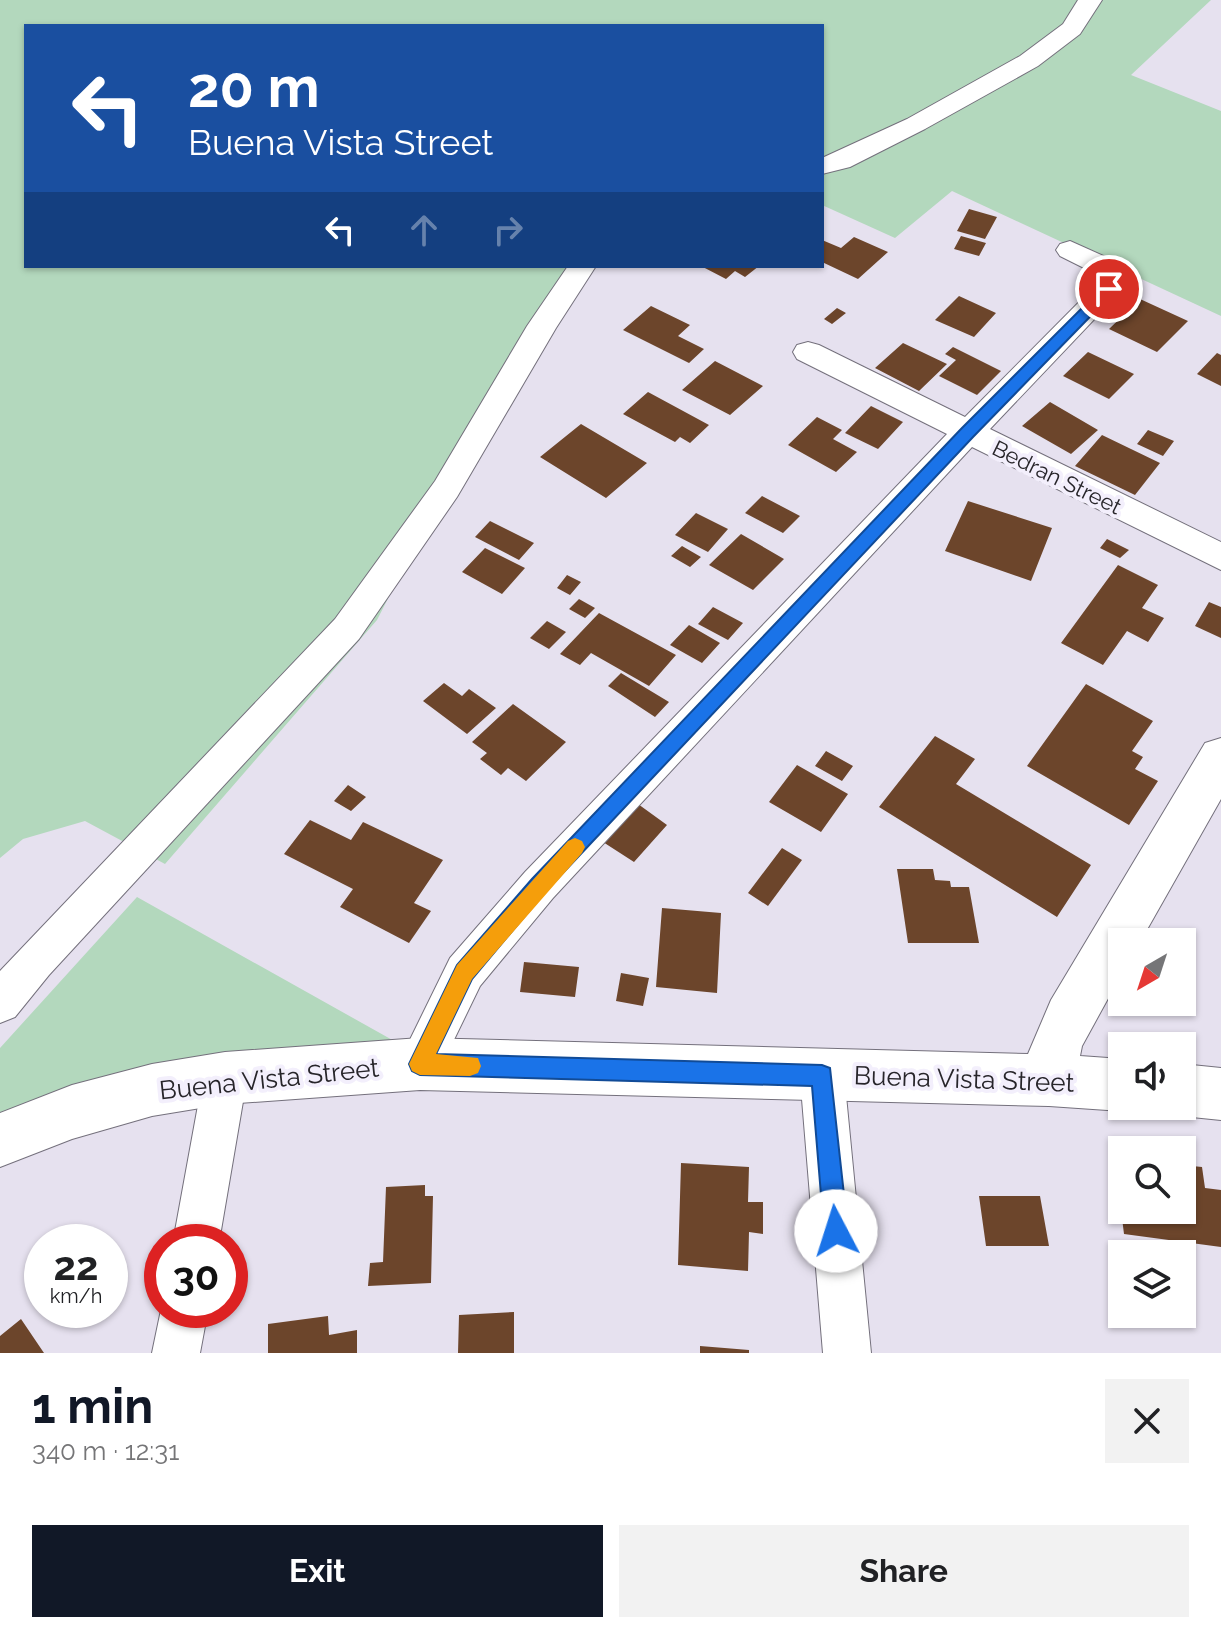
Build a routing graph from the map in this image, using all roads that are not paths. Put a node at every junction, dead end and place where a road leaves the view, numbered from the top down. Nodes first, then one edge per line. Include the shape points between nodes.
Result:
1 (1090, 0) edge
2 (824, 165) edge
3 (1070, 250) dead end
4 (581, 268) edge
5 (808, 352) dead end
6 (967, 433) junction
7 (1221, 557) edge
8 (1221, 757) edge
9 (0, 1003) edge
10 (420, 1064) junction
11 (822, 1075) junction
12 (225, 1078) junction
13 (1049, 1080) junction
14 (1108, 1084) edge
15 (1196, 1091) edge
16 (1221, 1094) edge
17 (0, 1140) edge
18 (199, 1224) edge
19 (181, 1328) edge
20 (176, 1353) edge
21 (847, 1353) edge

1 - 2 street via 1072,29 1029,61 916,124
3 - 6 street via 1098,264 1109,289
4 - 9 street via 446,489 347,629
5 - 6 street, Bedran Street
6 - 7 street, Bedran Street
6 - 10 street via 529,896 465,972
8 - 13 main road via 1069,1017
10 - 11 main road, Buena Vista Street
10 - 12 main road, Buena Vista Street
11 - 13 main road, Buena Vista Street
11 - 21 street
12 - 17 main road, Buena Vista Street via 152,1090 72,1112
12 - 18 street
13 - 14 main road, Buena Vista Street
15 - 16 main road
19 - 20 street

